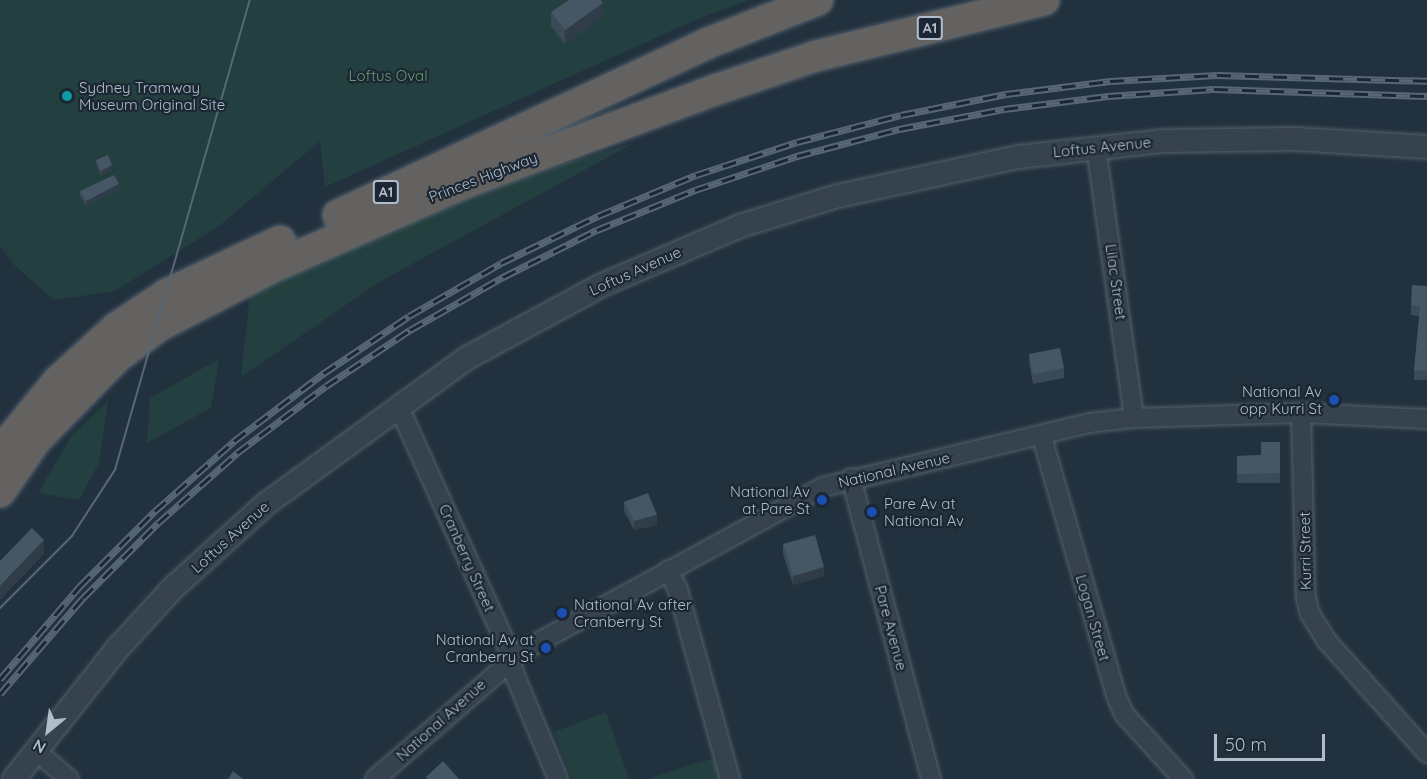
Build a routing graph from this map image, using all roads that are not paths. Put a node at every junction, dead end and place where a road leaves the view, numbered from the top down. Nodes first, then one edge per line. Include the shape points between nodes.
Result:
1 (818, 0) edge
2 (964, 0) edge
3 (1031, 2) edge
4 (816, 56) junction
5 (1096, 147) junction
6 (1427, 147) edge
7 (398, 405) junction
8 (1302, 413) junction
9 (1134, 418) junction
10 (1427, 419) edge
11 (1042, 437) junction
12 (0, 452) edge
13 (851, 478) junction
14 (0, 492) edge
15 (668, 570) junction
16 (512, 659) junction
17 (35, 750) junction
18 (1427, 753) edge
19 (14, 779) edge
20 (69, 779) edge
21 (375, 779) edge
22 (558, 779) edge
23 (730, 779) edge
24 (931, 779) edge
25 (1183, 779) edge

1 - 12 highway, Princes Highway / A1 via 593,94 167,294 116,328 71,368
2 - 4 highway via 877,27
3 - 4 highway, Princes Highway / A1
4 - 14 highway, Princes Highway / A1 via 462,184 377,219 200,303 142,338 89,382 36,440
5 - 6 street, Loftus Avenue via 1162,141 1295,139
5 - 7 street, Loftus Avenue via 905,178 743,225 541,315
5 - 9 street, Lilac Street
7 - 16 street, Cranberry Street
7 - 17 street, Loftus Avenue via 266,504 173,588
8 - 9 street, National Avenue
8 - 10 street, National Avenue
8 - 18 street, Kurri Street via 1306,598 1310,614 1326,640
9 - 11 street, National Avenue via 1089,423
11 - 13 street, National Avenue
11 - 25 street, Logan Street via 1117,698 1124,714
13 - 15 street, National Avenue via 823,487
13 - 24 street, Pare Avenue
15 - 16 street, National Avenue
15 - 23 street via 678,590
16 - 21 street, National Avenue
16 - 22 street, Cranberry Street
17 - 19 street, Loftus Avenue
17 - 20 street

